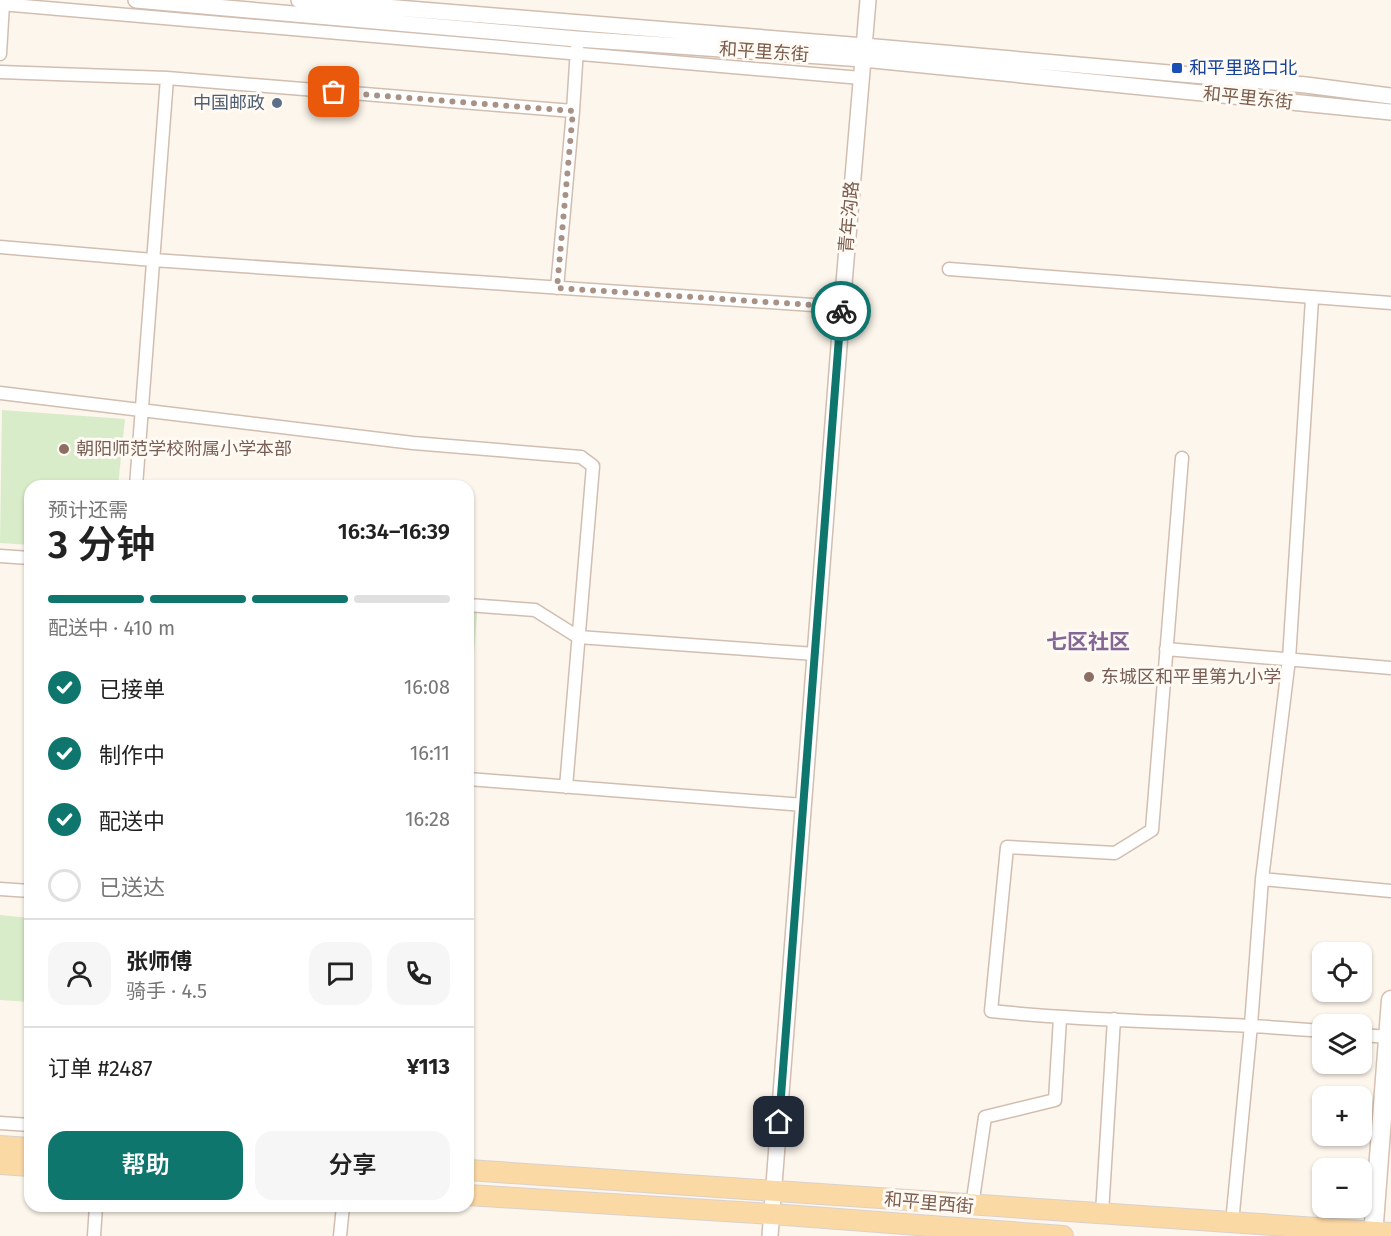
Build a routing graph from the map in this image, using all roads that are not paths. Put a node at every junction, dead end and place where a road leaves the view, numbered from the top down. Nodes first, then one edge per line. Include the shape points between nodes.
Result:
1 (136, 0) edge
2 (300, 0) edge
3 (868, 0) edge
4 (2, 4) edge
5 (577, 46) junction
6 (863, 52) junction
7 (0, 54) edge
8 (0, 72) edge
9 (167, 78) junction
10 (861, 78) junction
11 (1391, 96) edge
12 (573, 111) junction
13 (1391, 112) edge
14 (0, 247) edge
15 (153, 260) junction
16 (949, 269) dead end
17 (557, 288) junction
18 (1312, 299) junction
19 (1391, 303) edge
20 (842, 307) junction
21 (0, 393) edge
22 (142, 409) junction
23 (1182, 458) dead end
24 (136, 480) edge
25 (0, 556) edge
26 (24, 558) edge
27 (474, 605) edge
28 (579, 637) junction
29 (1166, 649) junction
30 (815, 654) junction
31 (1288, 659) junction
32 (1391, 668) edge
33 (474, 779) edge
34 (566, 787) junction
35 (804, 805) junction
36 (1262, 879) junction
37 (0, 890) edge
38 (24, 891) edge
39 (1391, 891) edge
40 (1391, 1000) edge
41 (1060, 1018) junction
42 (1114, 1019) junction
43 (1251, 1024) junction
44 (1312, 1030) edge
45 (1372, 1036) edge
46 (1388, 1037) junction
47 (0, 1123) edge
48 (24, 1125) edge
49 (0, 1146) edge
50 (24, 1148) edge
51 (0, 1164) edge
52 (24, 1166) edge
53 (474, 1170) edge
54 (774, 1190) junction
55 (474, 1195) edge
56 (972, 1206) junction
57 (96, 1212) edge
58 (342, 1212) edge
59 (1102, 1213) junction
60 (772, 1214) junction
61 (1232, 1223) junction
62 (1379, 1234) edge
63 (94, 1236) edge
64 (340, 1236) edge
65 (770, 1236) edge
66 (1063, 1236) edge

1 - 5 street, 和平里东街
2 - 6 street, 和平里东街
3 - 6 street, 青年沟路
4 - 5 street
4 - 7 street
5 - 6 street, 和平里东街
5 - 10 street
5 - 12 street
6 - 10 street, 青年沟路
6 - 11 street, 和平里东街 via 1306,85
6 - 13 street, 和平里东街
8 - 9 street
9 - 12 street
9 - 15 street
10 - 20 street, 青年沟路
12 - 17 street
14 - 15 street
15 - 17 street
15 - 22 street
16 - 18 street
17 - 20 street
18 - 19 street
18 - 31 street
20 - 30 street, 青年沟路
21 - 22 street
22 - 24 street
22 - 28 street via 413,443 581,457 593,466
23 - 29 street
25 - 26 street
27 - 28 street via 535,610
28 - 30 street
28 - 34 street
29 - 31 street
29 - 41 street via 1152,830 1115,853 1007,847 990,1011
30 - 35 street, 青年沟路
31 - 32 street
31 - 36 street
33 - 34 street
34 - 35 street
35 - 54 street, 青年沟路
36 - 39 street
36 - 43 street
37 - 38 street
40 - 46 main road
41 - 42 street
41 - 56 street via 1055,1100 985,1117
42 - 43 street
42 - 59 street
43 - 44 street
43 - 61 street
45 - 46 street
46 - 62 main road
47 - 48 street
49 - 50 main road
51 - 52 main road
53 - 54 main road, 和平里西街
54 - 56 main road, 和平里西街
54 - 60 street, 青年沟路
55 - 60 main road, 和平里西街
56 - 59 main road, 和平里西街
57 - 63 street
58 - 64 street
59 - 61 main road, 和平里西街
60 - 65 street, 青年沟路
60 - 66 main road, 和平里西街
61 - 62 main road, 和平里西街

